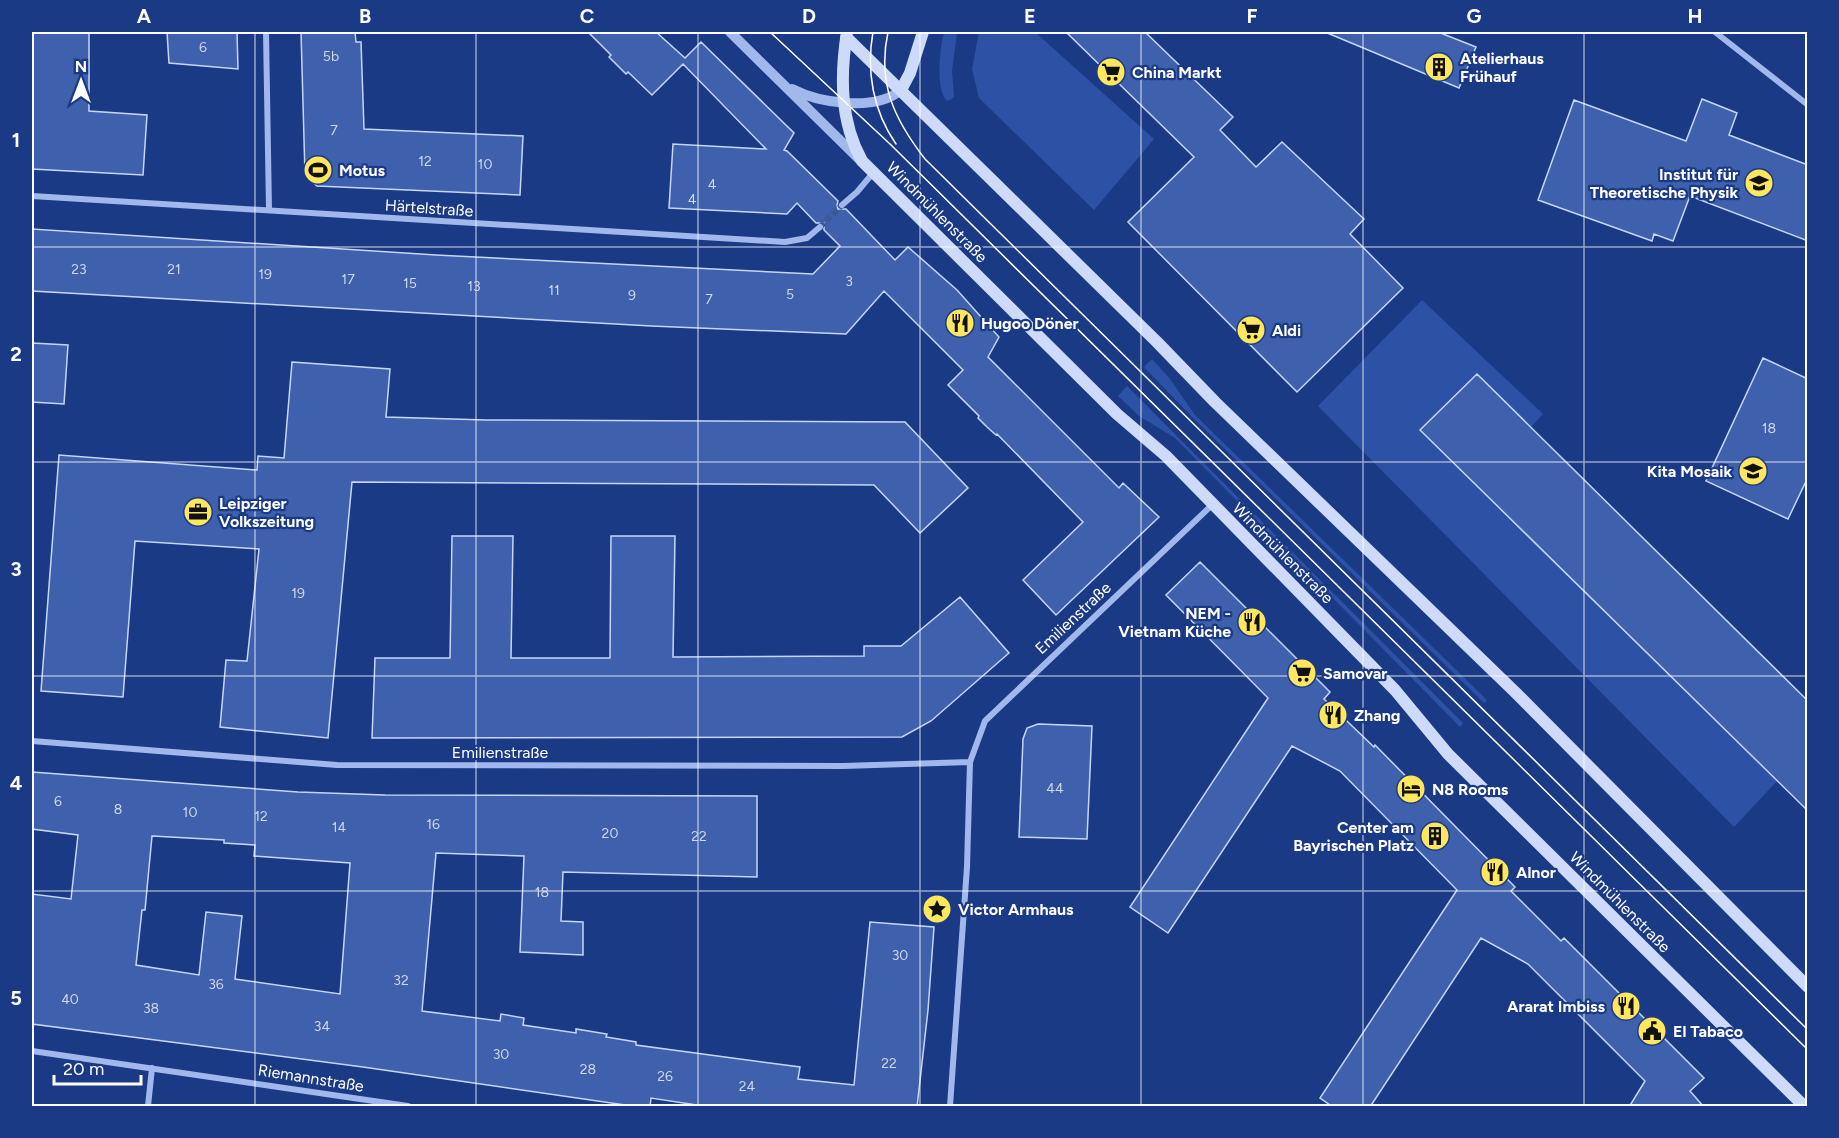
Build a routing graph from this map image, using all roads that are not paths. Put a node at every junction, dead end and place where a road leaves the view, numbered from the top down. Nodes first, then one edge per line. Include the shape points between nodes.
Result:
1 (266, 32) edge
2 (730, 32) edge
3 (923, 32) edge
4 (1715, 32) edge
5 (845, 33) edge
6 (779, 80) junction
7 (901, 90) junction
8 (844, 102) junction
9 (1808, 105) edge
10 (862, 161) junction
11 (873, 173) junction
12 (32, 196) edge
13 (842, 205) tunnel mouth
14 (269, 210) junction
15 (820, 227) tunnel mouth
16 (1212, 505) junction
17 (32, 741) edge
18 (970, 762) junction
19 (1808, 987) edge
20 (32, 1051) edge
21 (152, 1068) junction
22 (148, 1107) edge
23 (408, 1107) edge
24 (950, 1107) edge
25 (1804, 1107) edge

1 - 14 street
2 - 6 street, Windmühlenstraße
3 - 7 main road
4 - 9 street
5 - 7 main road
5 - 8 main road
6 - 8 street via 808,96
6 - 10 street, Windmühlenstraße
7 - 8 street via 882,100
7 - 19 main road via 1222,410 1515,692
8 - 10 main road via 849,132
10 - 11 main road, Windmühlenstraße
11 - 13 street
11 - 16 main road, Windmühlenstraße
12 - 14 street, Härtelstraße
14 - 15 street, Härtelstraße via 785,242 807,238
16 - 18 street, Emilienstraße via 985,721
16 - 25 main road, Windmühlenstraße via 1395,690 1448,754
17 - 18 street, Emilienstraße via 337,765 843,766
18 - 24 street, Emilienstraße via 967,867
20 - 21 street, Riemannstraße
21 - 22 street
21 - 23 street, Riemannstraße

